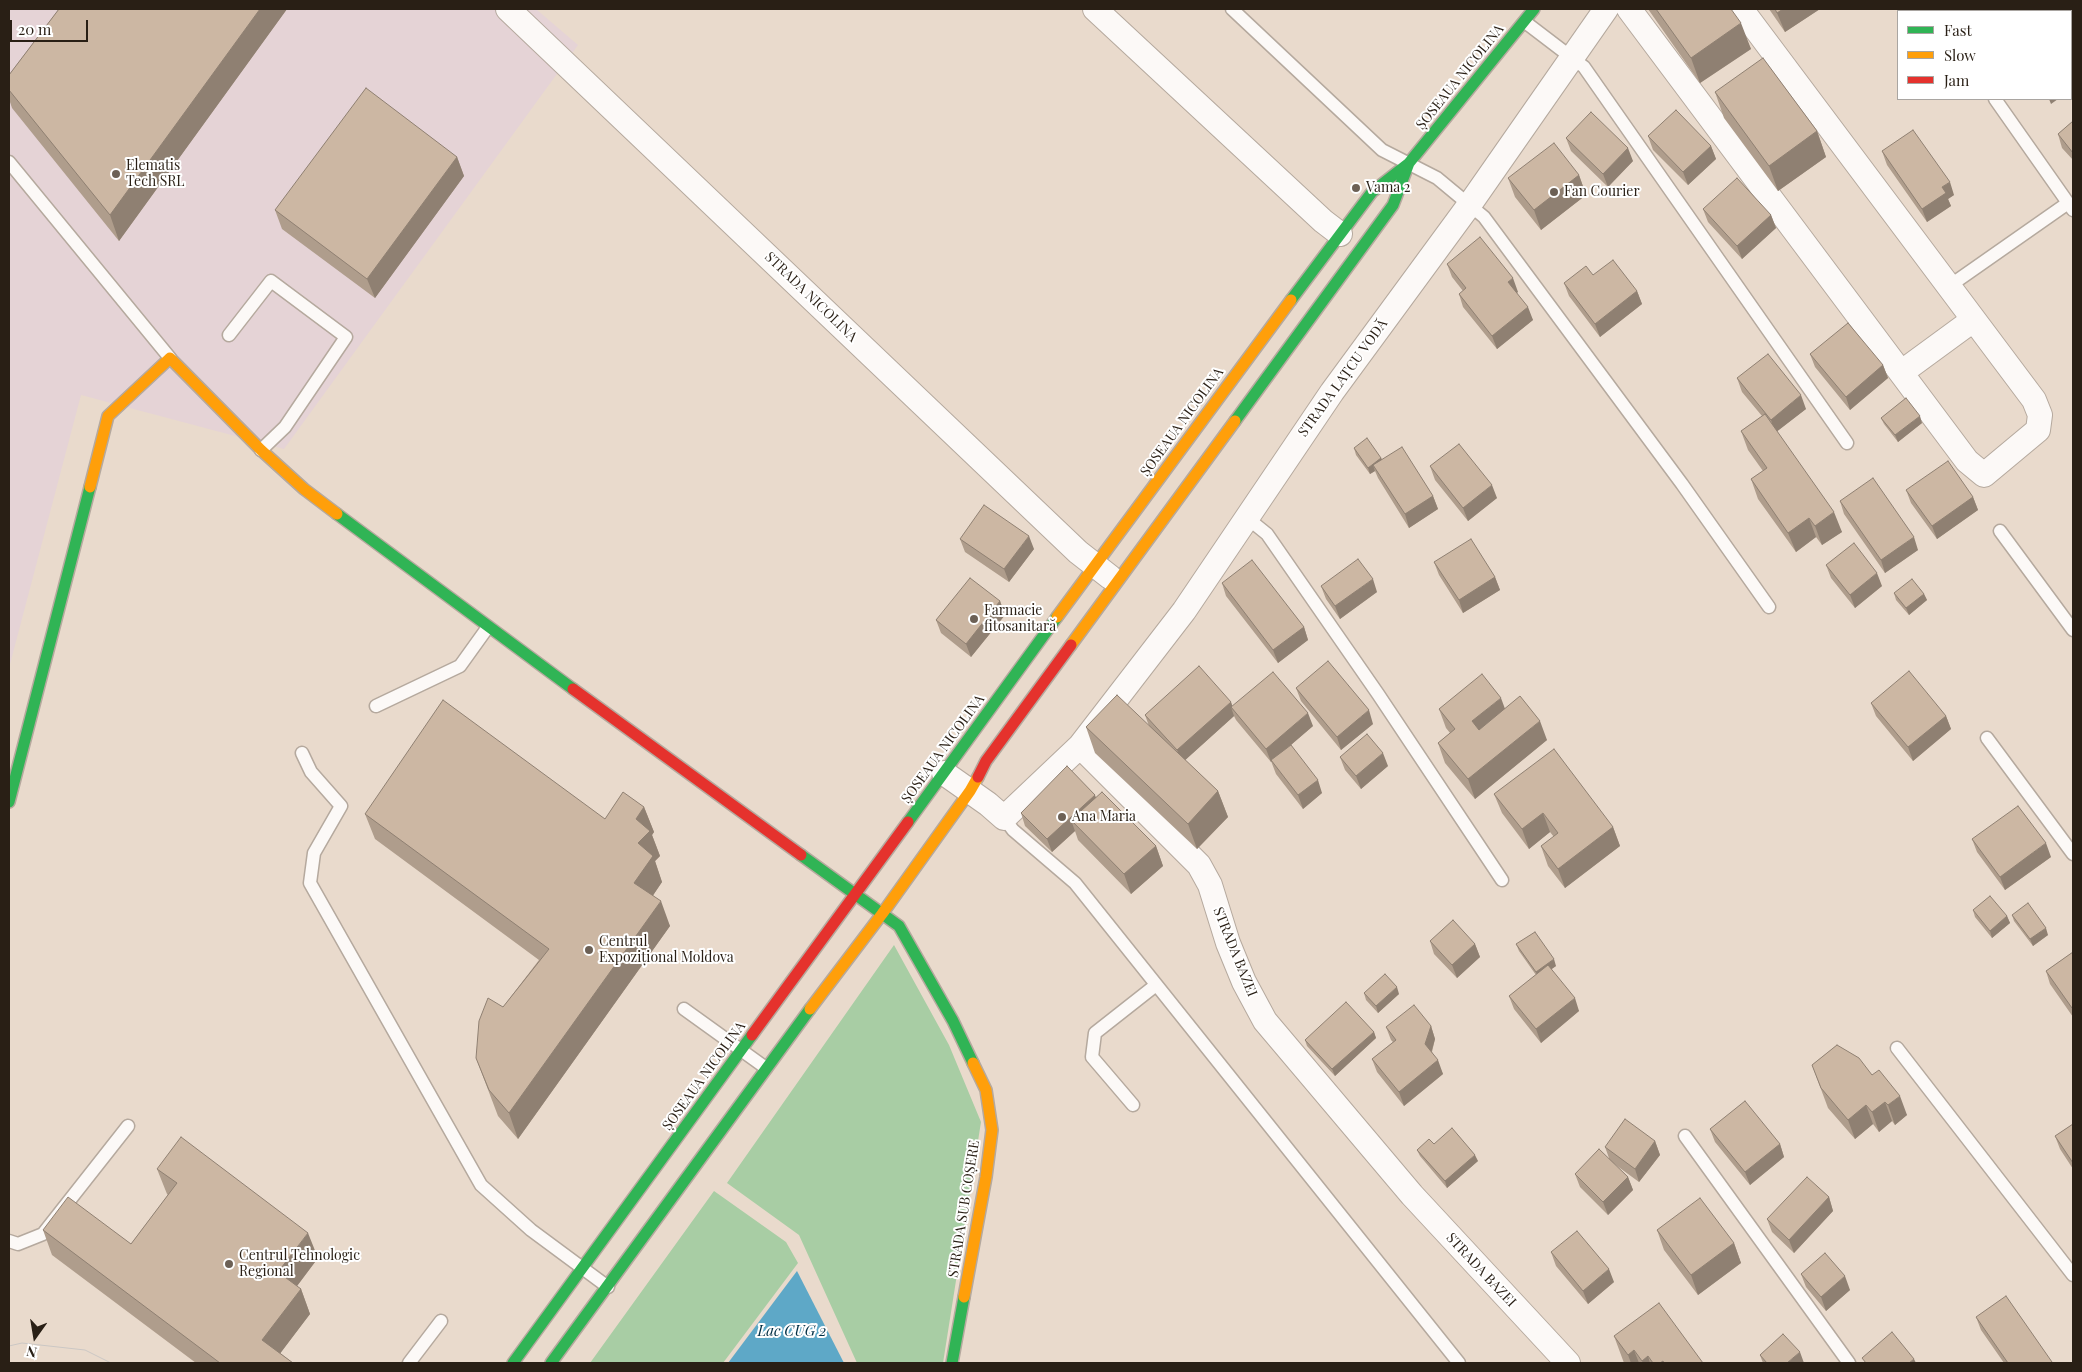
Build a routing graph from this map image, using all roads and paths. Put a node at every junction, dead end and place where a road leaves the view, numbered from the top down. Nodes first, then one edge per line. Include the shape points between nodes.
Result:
1 (508, 9) edge
2 (1095, 9) edge
3 (1232, 9) edge
4 (1534, 9) edge
5 (1606, 9) edge
6 (1629, 9) edge
7 (1741, 9) edge
8 (1525, 22) junction
9 (1572, 56) junction
10 (1997, 100) edge
11 (9, 162) edge
12 (1409, 164) junction
13 (1470, 204) junction
14 (2071, 206) edge
15 (1340, 234) junction
16 (1948, 286) junction
17 (1973, 320) junction
18 (229, 335) dead end
19 (170, 358) junction
20 (1902, 372) junction
21 (1847, 443) dead end
22 (260, 450) junction
23 (1246, 517) junction
24 (2000, 531) dead end
25 (1095, 565) junction
26 (1117, 582) junction
27 (1769, 607) dead end
28 (488, 628) junction
29 (2073, 630) edge
30 (376, 706) dead end
31 (1986, 738) dead end
32 (1080, 746) junction
33 (302, 753) dead end
34 (944, 774) junction
35 (970, 791) junction
36 (9, 802) edge
37 (1004, 818) junction
38 (2073, 854) edge
39 (1502, 880) dead end
40 (854, 895) junction
41 (882, 914) junction
42 (1156, 985) junction
43 (684, 1009) dead end
44 (1898, 1048) dead end
45 (742, 1050) junction
46 (766, 1068) junction
47 (1133, 1105) dead end
48 (128, 1126) dead end
49 (1685, 1136) dead end
50 (9, 1241) edge
51 (583, 1268) junction
52 (2073, 1274) edge
53 (608, 1287) junction
54 (440, 1322) dead end
55 (409, 1363) edge
56 (513, 1363) edge
57 (551, 1363) edge
58 (952, 1363) edge
59 (1459, 1363) edge
60 (1568, 1363) edge
61 (1849, 1363) edge

1 - 25 street, STRADA NICOLINA
2 - 15 street via 1322,221
3 - 12 lane via 1382,150
4 - 8 main road, ȘOSEAUA NICOLINA
5 - 9 street, STRADA LAȚCU VODĂ
6 - 20 street
7 - 16 street
8 - 9 lane
8 - 12 main road, ȘOSEAUA NICOLINA
9 - 13 street, STRADA LAȚCU VODĂ
9 - 21 lane via 1584,67
10 - 14 lane
11 - 19 lane
12 - 13 lane via 1437,178
12 - 15 main road, ȘOSEAUA NICOLINA via 1372,192
12 - 26 main road, ȘOSEAUA NICOLINA via 1393,205
13 - 23 street, STRADA LAȚCU VODĂ via 1332,392
13 - 27 lane via 1490,224
14 - 16 lane
15 - 25 main road, ȘOSEAUA NICOLINA
16 - 17 street
17 - 20 street
17 - 20 street via 2034,400 2040,415 2038,430 1984,475 1967,461
18 - 22 lane via 271,281 346,337 285,427
19 - 22 main road, STRADA SUB COȘERE
19 - 36 main road via 108,416
22 - 28 main road, STRADA SUB COȘERE via 304,490
23 - 32 street, STRADA LAȚCU VODĂ via 1184,611
23 - 39 lane via 1267,534
24 - 29 lane
25 - 26 street, STRADA NICOLINA
25 - 34 main road, ȘOSEAUA NICOLINA
26 - 35 main road, ȘOSEAUA NICOLINA via 986,761
28 - 30 lane via 460,666
28 - 40 main road, STRADA SUB COȘERE
31 - 38 lane
32 - 37 street
32 - 60 street, STRADA BAZEI via 1199,865 1210,885 1244,982 1265,1020 1412,1195
33 - 51 lane via 311,772 341,806 314,853 310,883 481,1185 531,1230
34 - 35 street
34 - 40 main road, ȘOSEAUA NICOLINA
35 - 37 street
35 - 41 main road, ȘOSEAUA NICOLINA
37 - 42 lane via 1013,830 1074,883
40 - 41 main road, STRADA SUB COȘERE
40 - 45 main road, ȘOSEAUA NICOLINA
41 - 46 main road, ȘOSEAUA NICOLINA
41 - 58 main road, STRADA SUB COȘERE via 899,926 953,1021 986,1090 992,1130
42 - 47 lane via 1095,1034 1092,1057
42 - 59 lane
43 - 45 lane
44 - 52 lane
45 - 46 lane
45 - 51 main road, ȘOSEAUA NICOLINA
46 - 53 main road, ȘOSEAUA NICOLINA
48 - 50 lane via 43,1234 18,1244
49 - 61 lane
51 - 53 lane
51 - 56 main road, ȘOSEAUA NICOLINA
53 - 57 main road, ȘOSEAUA NICOLINA
54 - 55 lane

